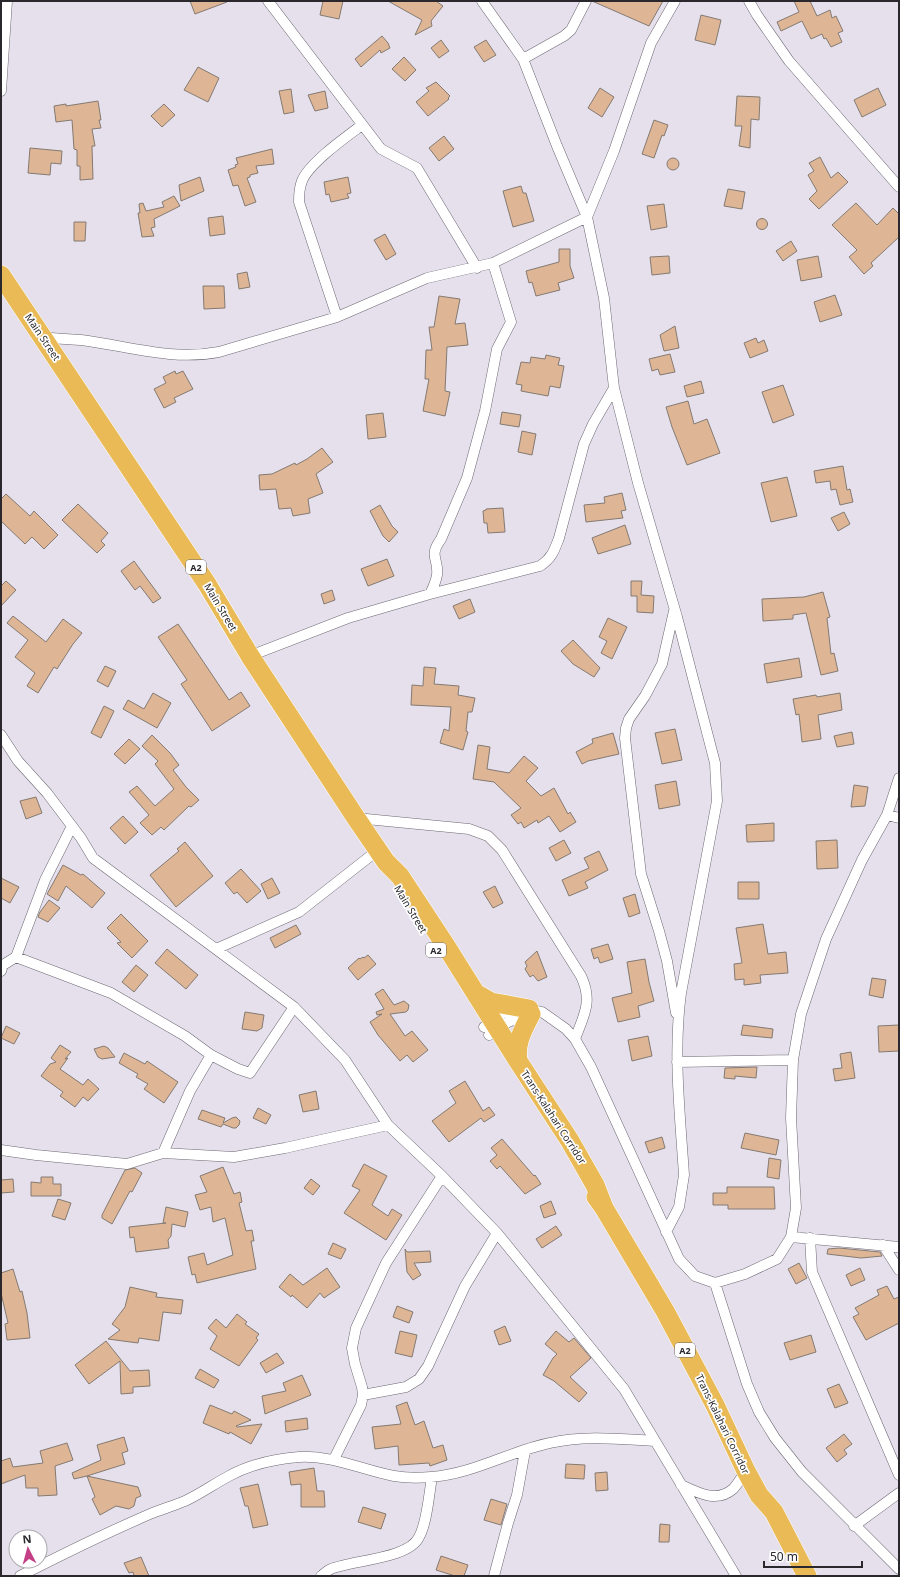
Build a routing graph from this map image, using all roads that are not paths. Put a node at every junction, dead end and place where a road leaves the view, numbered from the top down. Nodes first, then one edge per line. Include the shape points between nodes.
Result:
1 (7, 1) edge
2 (268, 1) edge
3 (482, 1) edge
4 (586, 1) edge
5 (675, 1) edge
6 (749, 1) edge
7 (523, 59) junction
8 (1, 91) edge
9 (362, 125) junction
10 (899, 187) edge
11 (587, 217) junction
12 (493, 263) junction
13 (477, 268) junction
14 (1, 275) edge
15 (337, 317) junction
16 (44, 337) junction
17 (614, 388) junction
18 (430, 594) junction
19 (674, 609) junction
20 (250, 656) junction
21 (1, 735) edge
22 (899, 778) edge
23 (887, 815) junction
24 (356, 818) junction
25 (899, 818) edge
26 (72, 826) junction
27 (382, 856) junction
28 (216, 949) junction
29 (16, 957) junction
30 (2, 967) edge
31 (477, 994) junction
32 (294, 1007) junction
33 (534, 1012) junction
34 (677, 1022) junction
35 (491, 1028) junction
36 (575, 1039) junction
37 (211, 1055) junction
38 (793, 1060) junction
39 (518, 1061) junction
40 (676, 1062) junction
41 (388, 1125) junction
42 (1, 1150) edge
43 (164, 1153) junction
44 (442, 1176) junction
45 (604, 1208) junction
46 (666, 1232) junction
47 (497, 1233) junction
48 (792, 1237) junction
49 (810, 1238) junction
50 (883, 1245) junction
51 (899, 1246) edge
52 (899, 1270) edge
53 (715, 1283) junction
54 (363, 1395) junction
55 (654, 1441) junction
56 (525, 1451) junction
57 (334, 1459) junction
58 (746, 1471) junction
59 (899, 1475) edge
60 (432, 1477) junction
61 (681, 1485) junction
62 (899, 1493) edge
63 (759, 1495) junction
64 (854, 1526) junction
65 (899, 1569) edge
66 (20, 1576) edge
67 (321, 1576) edge
68 (494, 1576) edge
69 (736, 1576) edge
70 (793, 1576) edge
71 (807, 1576) edge

1 - 8 street
2 - 9 street
3 - 7 street
4 - 7 street via 571,30
5 - 11 street via 651,43 614,152
6 - 10 street via 788,61
7 - 11 street
9 - 13 street via 381,149 417,168
9 - 15 street via 313,166 302,180 299,194 299,202
11 - 12 street
11 - 17 street via 604,298
12 - 13 street
12 - 18 street via 511,322 497,349 485,411 467,478 435,548 437,576
13 - 15 street via 427,278
14 - 16 highway, Main Street / A2
15 - 16 street via 200,356
16 - 20 highway, Main Street / A2 via 207,584
17 - 18 street via 584,444 559,538 548,560 540,566
17 - 19 street
18 - 20 street via 348,618
19 - 34 street via 715,763 717,801
19 - 34 street via 662,664 629,719 625,738 641,874 667,961
20 - 24 highway, Main Street / A2
21 - 26 street via 18,761
22 - 23 street
23 - 25 street
23 - 38 street via 862,860 826,939 801,1014
24 - 27 highway, Main Street / A2
24 - 36 street via 469,829 488,836 502,850 585,985 588,997 586,1011
26 - 28 street via 93,858
26 - 29 street via 45,880
27 - 28 street via 299,912
27 - 31 highway, Main Street / A2 via 400,876
27 - 35 highway, Main Street / A2 via 393,879
28 - 32 street
29 - 30 street
29 - 37 street via 111,993 185,1036
31 - 33 highway via 491,1002
31 - 35 highway, Main Street / A2
32 - 37 street via 250,1073
32 - 41 street via 345,1060
33 - 35 street
33 - 36 street via 566,1029
33 - 39 highway via 518,1044
34 - 40 street
35 - 39 highway, Trans-Kalahari Corridor / A2
35 - 45 highway, Trans-Kalahari Corridor / A2 via 572,1164
36 - 46 street via 591,1067
37 - 43 street via 190,1091
38 - 40 street
38 - 48 street via 791,1118 796,1208
39 - 45 highway, Trans-Kalahari Corridor / A2 via 596,1184
40 - 46 street via 684,1175 679,1207
41 - 43 street via 234,1157
41 - 44 street
42 - 43 street via 127,1164
44 - 47 street
44 - 54 street via 386,1263 356,1328 352,1348
45 - 58 highway, Trans-Kalahari Corridor / A2 via 665,1311 715,1405
46 - 53 street via 679,1259 695,1276
47 - 54 street via 465,1286 428,1366 419,1379 406,1387
47 - 55 street via 624,1389
48 - 49 street
48 - 53 street via 777,1259 745,1274
49 - 50 street
49 - 59 street via 812,1272
50 - 51 street
50 - 52 street
53 - 64 street via 747,1384 760,1412 775,1438 802,1472
54 - 57 street via 358,1414
55 - 56 street via 574,1439 549,1443
55 - 61 street
56 - 60 street via 481,1466
56 - 68 street via 517,1495
57 - 60 street via 395,1476
57 - 66 street via 300,1457 264,1462 249,1467 185,1501 72,1549
58 - 61 street via 734,1489 722,1496 712,1497
58 - 63 highway, Trans-Kalahari Corridor / A2
60 - 67 street via 423,1526 419,1538 411,1547 386,1556 331,1569
61 - 69 street
62 - 64 street
63 - 70 highway, Trans-Kalahari Corridor / A2 via 763,1518
63 - 71 highway, Trans-Kalahari Corridor / A2 via 774,1512
64 - 65 street

